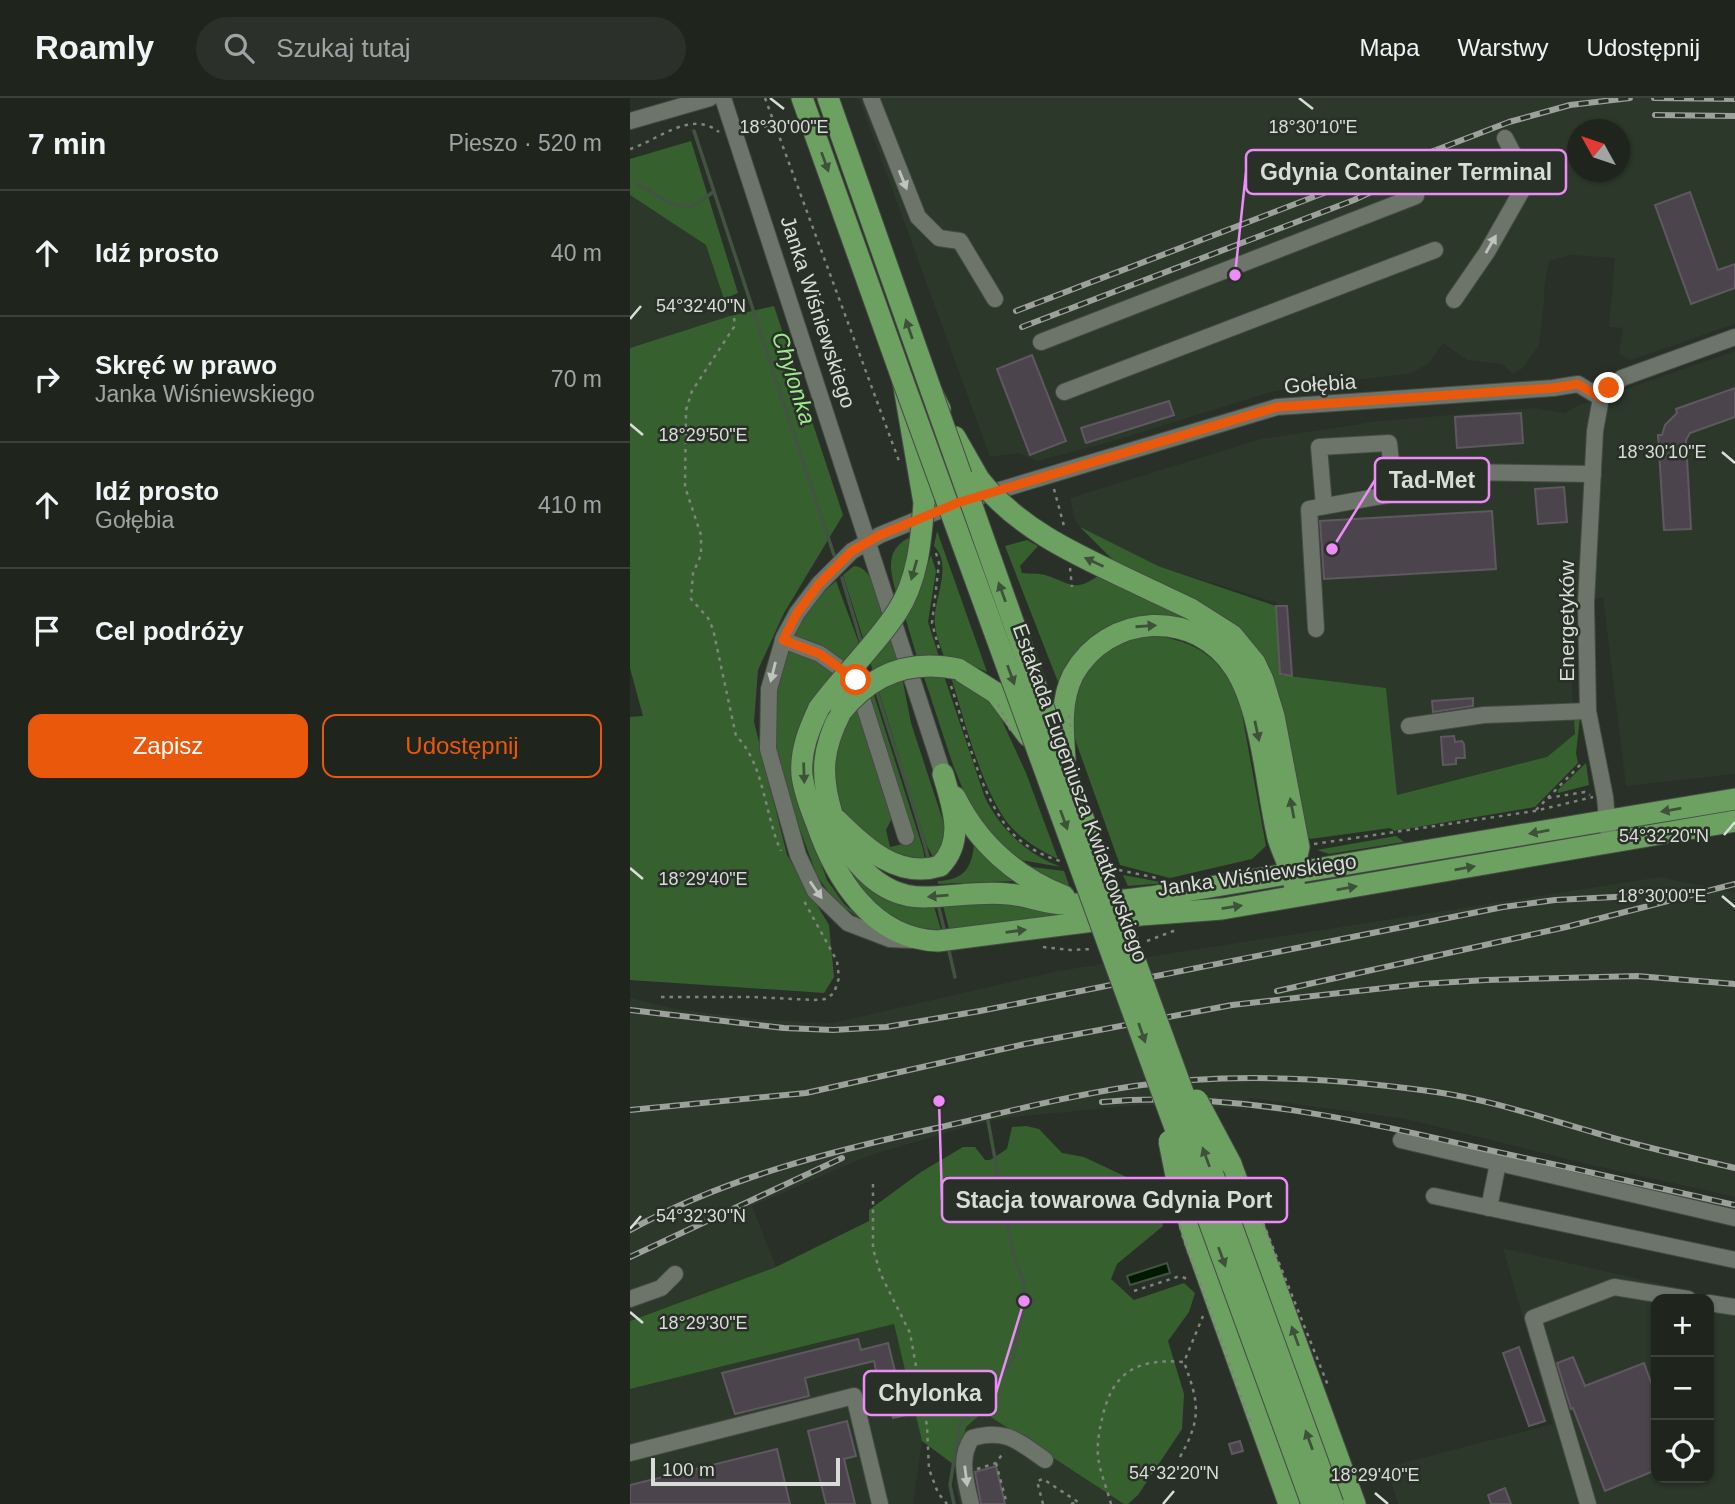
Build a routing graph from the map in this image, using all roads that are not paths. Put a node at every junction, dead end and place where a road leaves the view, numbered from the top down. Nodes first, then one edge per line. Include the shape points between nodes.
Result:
1 (710, 98) edge
2 (723, 98) edge
3 (802, 98) edge
4 (828, 98) edge
5 (871, 98) edge
6 (630, 121) edge
7 (1506, 138) dead end
8 (1416, 195) dead end
9 (1435, 250) dead end
10 (995, 299) dead end
11 (1454, 300) dead end
12 (1735, 337) edge
13 (1041, 342) dead end
14 (903, 381) junction
15 (1064, 392) dead end
16 (932, 393) junction
17 (1601, 398) junction
18 (1392, 471) junction
19 (1593, 474) junction
20 (1324, 506) junction
21 (868, 541) junction
22 (1316, 629) dead end
23 (783, 640) junction
24 (1588, 711) junction
25 (1409, 726) dead end
26 (1040, 756) junction
27 (1066, 771) junction
28 (943, 774) junction
29 (1735, 799) edge
30 (832, 816) junction
31 (1606, 821) junction
32 (1735, 821) edge
33 (906, 837) dead end
34 (1610, 843) junction
35 (1293, 874) junction
36 (1297, 897) junction
37 (1093, 902) junction
38 (930, 941) junction
39 (1160, 1031) junction
40 (1157, 1077) junction
41 (1401, 1140) dead end
42 (1499, 1163) junction
43 (1434, 1196) dead end
44 (1489, 1208) junction
45 (1735, 1217) edge
46 (1735, 1260) edge
47 (675, 1274) dead end
48 (1657, 1294) edge
49 (630, 1300) edge
50 (1714, 1304) edge
51 (1735, 1307) edge
52 (630, 1453) edge
53 (1045, 1460) dead end
54 (880, 1504) edge
55 (971, 1504) edge
56 (1289, 1504) edge
57 (1312, 1504) edge
58 (1333, 1504) edge
59 (1356, 1504) edge
60 (1588, 1504) edge

1 - 6 street
2 - 21 street, Janka Wiśniewskiego
3 -> 14 highway, Estakada Eugeniusza Kwiatkowskiego
16 -> 4 highway, Estakada Eugeniusza Kwiatkowskiego
5 -> 10 street via 918,217 939,238 960,241
11 -> 7 street via 1525,185
8 - 13 street
9 - 15 street
12 - 17 street via 1622,378
14 -> 26 highway, Estakada Eugeniusza Kwiatkowskiego, bridge
14 -> 38 highway, bridge via 924,503 920,548 898,611 819,708 807,735 802,774 828,853 845,884 868,912 892,928
27 -> 16 highway, Estakada Eugeniusza Kwiatkowskiego, bridge
35 -> 16 highway, bridge via 1299,847 1274,716 1255,663 1232,635 1191,609 1063,548 1015,517 968,463
17 - 19 street, Energetyków
17 - 21 street, Gołębia via 1578,384 1277,407 960,502
18 - 19 street
18 - 20 street via 1393,494
18 - 20 street via 1389,443 1319,447
19 - 24 street, Energetyków via 1586,588
20 - 22 street via 1309,509
21 - 23 street, Janka Wiśniewskiego via 819,584
21 - 28 street, Janka Wiśniewskiego
23 - 33 street via 820,654 856,680
23 -> 38 street, Janka Wiśniewskiego via 769,689 768,750 804,872 815,891 848,923 890,939
24 - 25 street via 1484,715
24 - 31 street, Energetyków
26 - 30 highway, Janka Wiśniewskiego, bridge via 996,693 958,668 921,665 890,673 869,684 841,712 832,729 824,760 824,787
26 -> 40 highway, Estakada Eugeniusza Kwiatkowskiego, bridge
27 -> 35 highway, bridge via 1065,698 1086,654 1124,629 1141,625 1188,631 1207,640 1234,667 1252,708 1278,835
27 - 39 highway, Estakada Eugeniusza Kwiatkowskiego, bridge
28 - 30 highway via 956,832 953,848 940,866 917,870 891,863
28 - 37 highway via 978,834 1007,863 1052,891
29 -> 31 highway, Janka Wiśniewskiego
37 -> 30 highway, Janka Wiśniewskiego via 1056,903 1006,893 921,897 901,893 882,885 855,862
31 - 34 street, Energetyków
31 -> 35 highway, Janka Wiśniewskiego
32 - 34 highway, Janka Wiśniewskiego
36 -> 34 highway, Janka Wiśniewskiego
35 - 36 highway
35 - 37 highway, Janka Wiśniewskiego
38 -> 36 highway, Janka Wiśniewskiego
58 -> 39 highway, Estakada Eugeniusza Kwiatkowskiego, bridge
59 -> 39 highway, bridge via 1324,1394 1231,1164
40 - 56 highway, bridge via 1183,1207 1255,1421
40 -> 57 highway, Estakada Eugeniusza Kwiatkowskiego, bridge
41 - 42 street
42 - 44 street
42 - 45 street
43 - 44 street
44 - 46 street
47 - 49 street via 661,1288
48 - 60 street via 1614,1287 1533,1318
50 - 51 street
52 - 54 street via 854,1396
53 -> 55 street via 1003,1436 967,1448 963,1472

